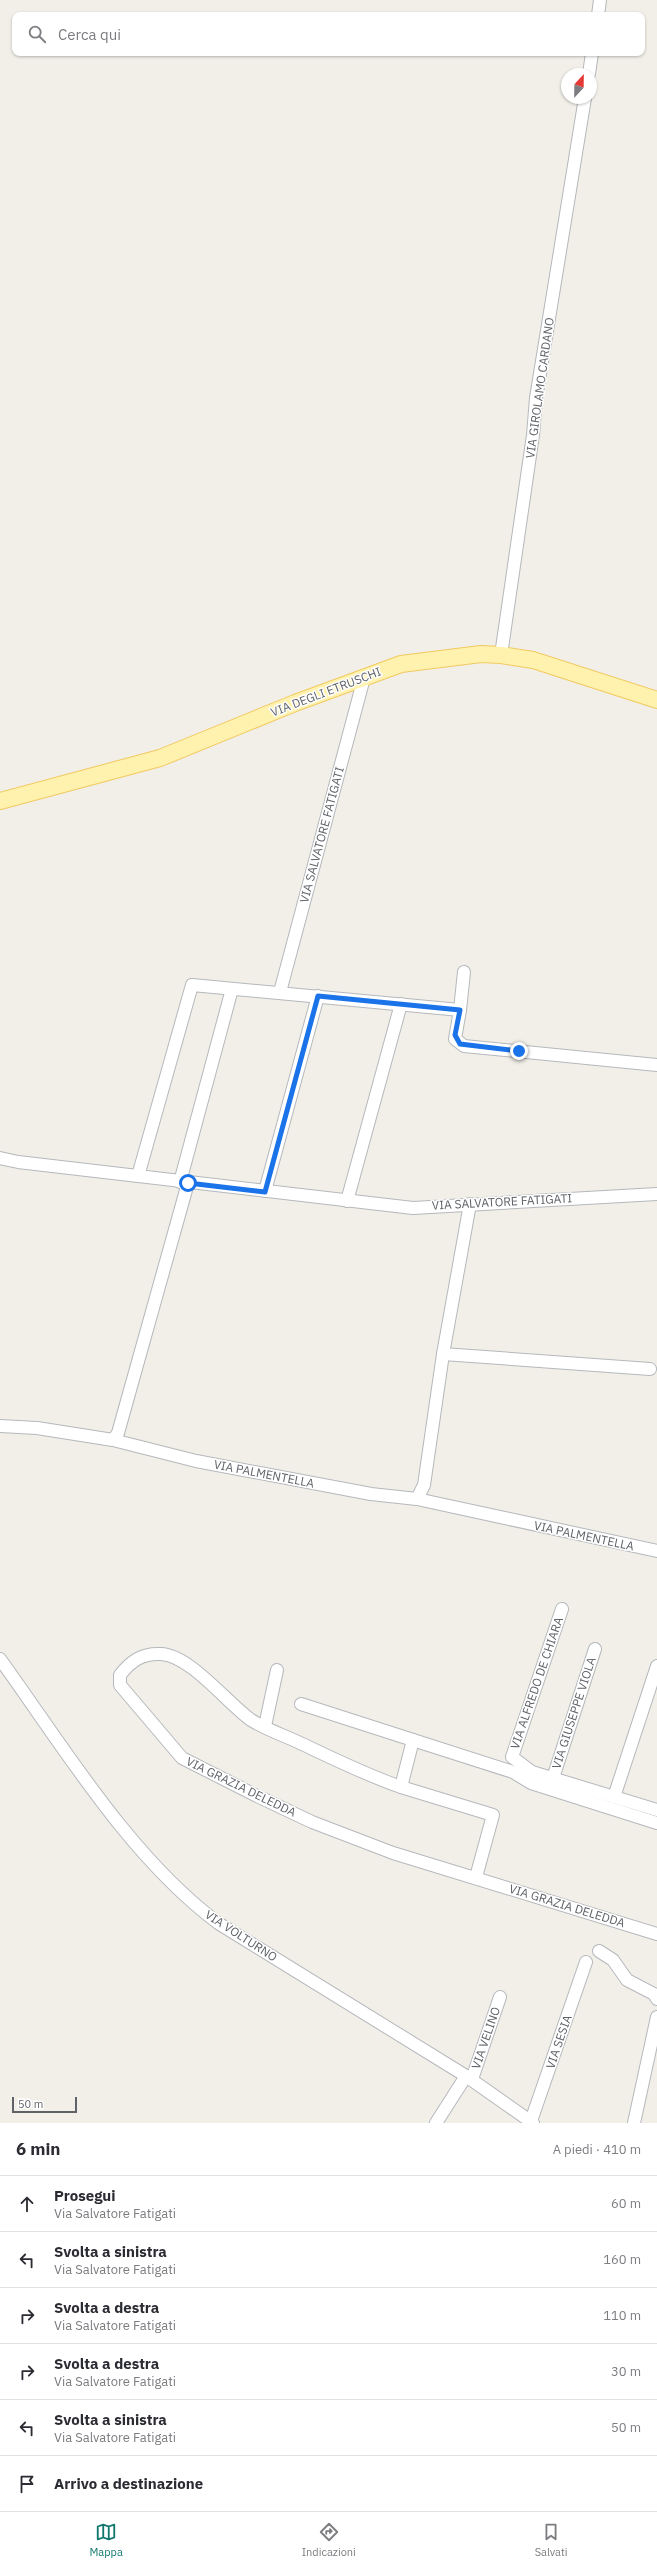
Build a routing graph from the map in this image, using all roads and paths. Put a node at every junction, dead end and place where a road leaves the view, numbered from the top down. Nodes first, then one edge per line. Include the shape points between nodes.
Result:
1 (600, 0) edge
2 (598, 12) edge
3 (592, 56) edge
4 (590, 68) edge
5 (584, 104) edge
6 (501, 655) junction
7 (364, 678) junction
8 (657, 700) edge
9 (0, 801) edge
10 (464, 972) dead end
11 (232, 989) junction
12 (280, 992) junction
13 (318, 996) junction
14 (402, 1004) junction
15 (460, 1010) junction
16 (657, 1066) edge
17 (0, 1158) edge
18 (138, 1176) junction
19 (184, 1182) junction
20 (265, 1192) junction
21 (657, 1194) edge
22 (347, 1201) junction
23 (470, 1204) junction
24 (443, 1354) junction
25 (650, 1369) dead end
26 (0, 1426) edge
27 (114, 1440) junction
28 (417, 1499) junction
29 (657, 1551) edge
30 (562, 1609) dead end
31 (595, 1649) dead end
32 (0, 1659) edge
33 (657, 1666) edge
34 (277, 1670) dead end
35 (301, 1704) dead end
36 (265, 1726) junction
37 (413, 1740) junction
38 (553, 1778) junction
39 (401, 1788) junction
40 (614, 1797) junction
41 (657, 1810) edge
42 (657, 1823) edge
43 (476, 1877) junction
44 (657, 1934) edge
45 (599, 1951) dead end
46 (586, 1962) dead end
47 (500, 1997) dead end
48 (657, 1999) edge
49 (657, 2016) edge
50 (469, 2077) junction
51 (532, 2122) edge
52 (436, 2123) edge
53 (634, 2123) edge

1 - 2 street
3 - 4 street
5 - 6 street, VIA GIROLAMO CARDANO via 536,398 533,435
6 - 7 main road, VIA DEGLI ETRUSCHI via 481,654 401,664
6 - 8 main road, VIA DEGLI ETRUSCHI via 533,660
7 - 9 main road, VIA DEGLI ETRUSCHI via 160,758
7 - 12 street, VIA SALVATORE FATIGATI
10 - 15 street
11 - 12 street
11 - 18 street via 192,985 190,987
11 - 19 street
12 - 13 street
13 - 14 street
13 - 20 street
14 - 15 street
14 - 22 street
15 - 16 street via 455,1039 464,1046
17 - 18 street, VIA SALVATORE FATIGATI
18 - 19 street, VIA SALVATORE FATIGATI
19 - 20 street, VIA SALVATORE FATIGATI
19 - 27 street via 118,1433
20 - 22 street, VIA SALVATORE FATIGATI
21 - 23 street, VIA SALVATORE FATIGATI
22 - 23 street, VIA SALVATORE FATIGATI via 413,1208
23 - 24 street
24 - 25 street
24 - 28 street via 424,1485
26 - 27 street, VIA PALMENTELLA via 37,1428
27 - 28 street, VIA PALMENTELLA via 196,1461 371,1494
28 - 29 street, VIA PALMENTELLA
30 - 38 street, VIA ALFREDO DE CHIARA via 512,1756 532,1772
31 - 38 street, VIA GIUSEPPE VIOLA
32 - 50 street, VIA VOLTURNO via 128,1836 196,1906 218,1923
33 - 40 street
34 - 36 street
35 - 37 street
36 - 39 street, VIA GRAZIA DELEDDA via 374,1778
36 - 43 street, VIA GRAZIA DELEDDA via 252,1720 186,1664 170,1656 142,1656 131,1662 120,1675 120,1685 182,1758 319,1824 399,1855
37 - 39 street
37 - 42 street via 513,1772 530,1783
38 - 40 street
39 - 43 street, VIA GRAZIA DELEDDA via 493,1815
40 - 41 street
43 - 44 street, VIA GRAZIA DELEDDA
45 - 48 street via 612,1960 627,1980 654,1994
46 - 51 street, VIA SESIA
47 - 50 street, VIA VELINO
49 - 53 street
50 - 51 street, VIA VOLTURNO
50 - 52 street, VIA VELINO

